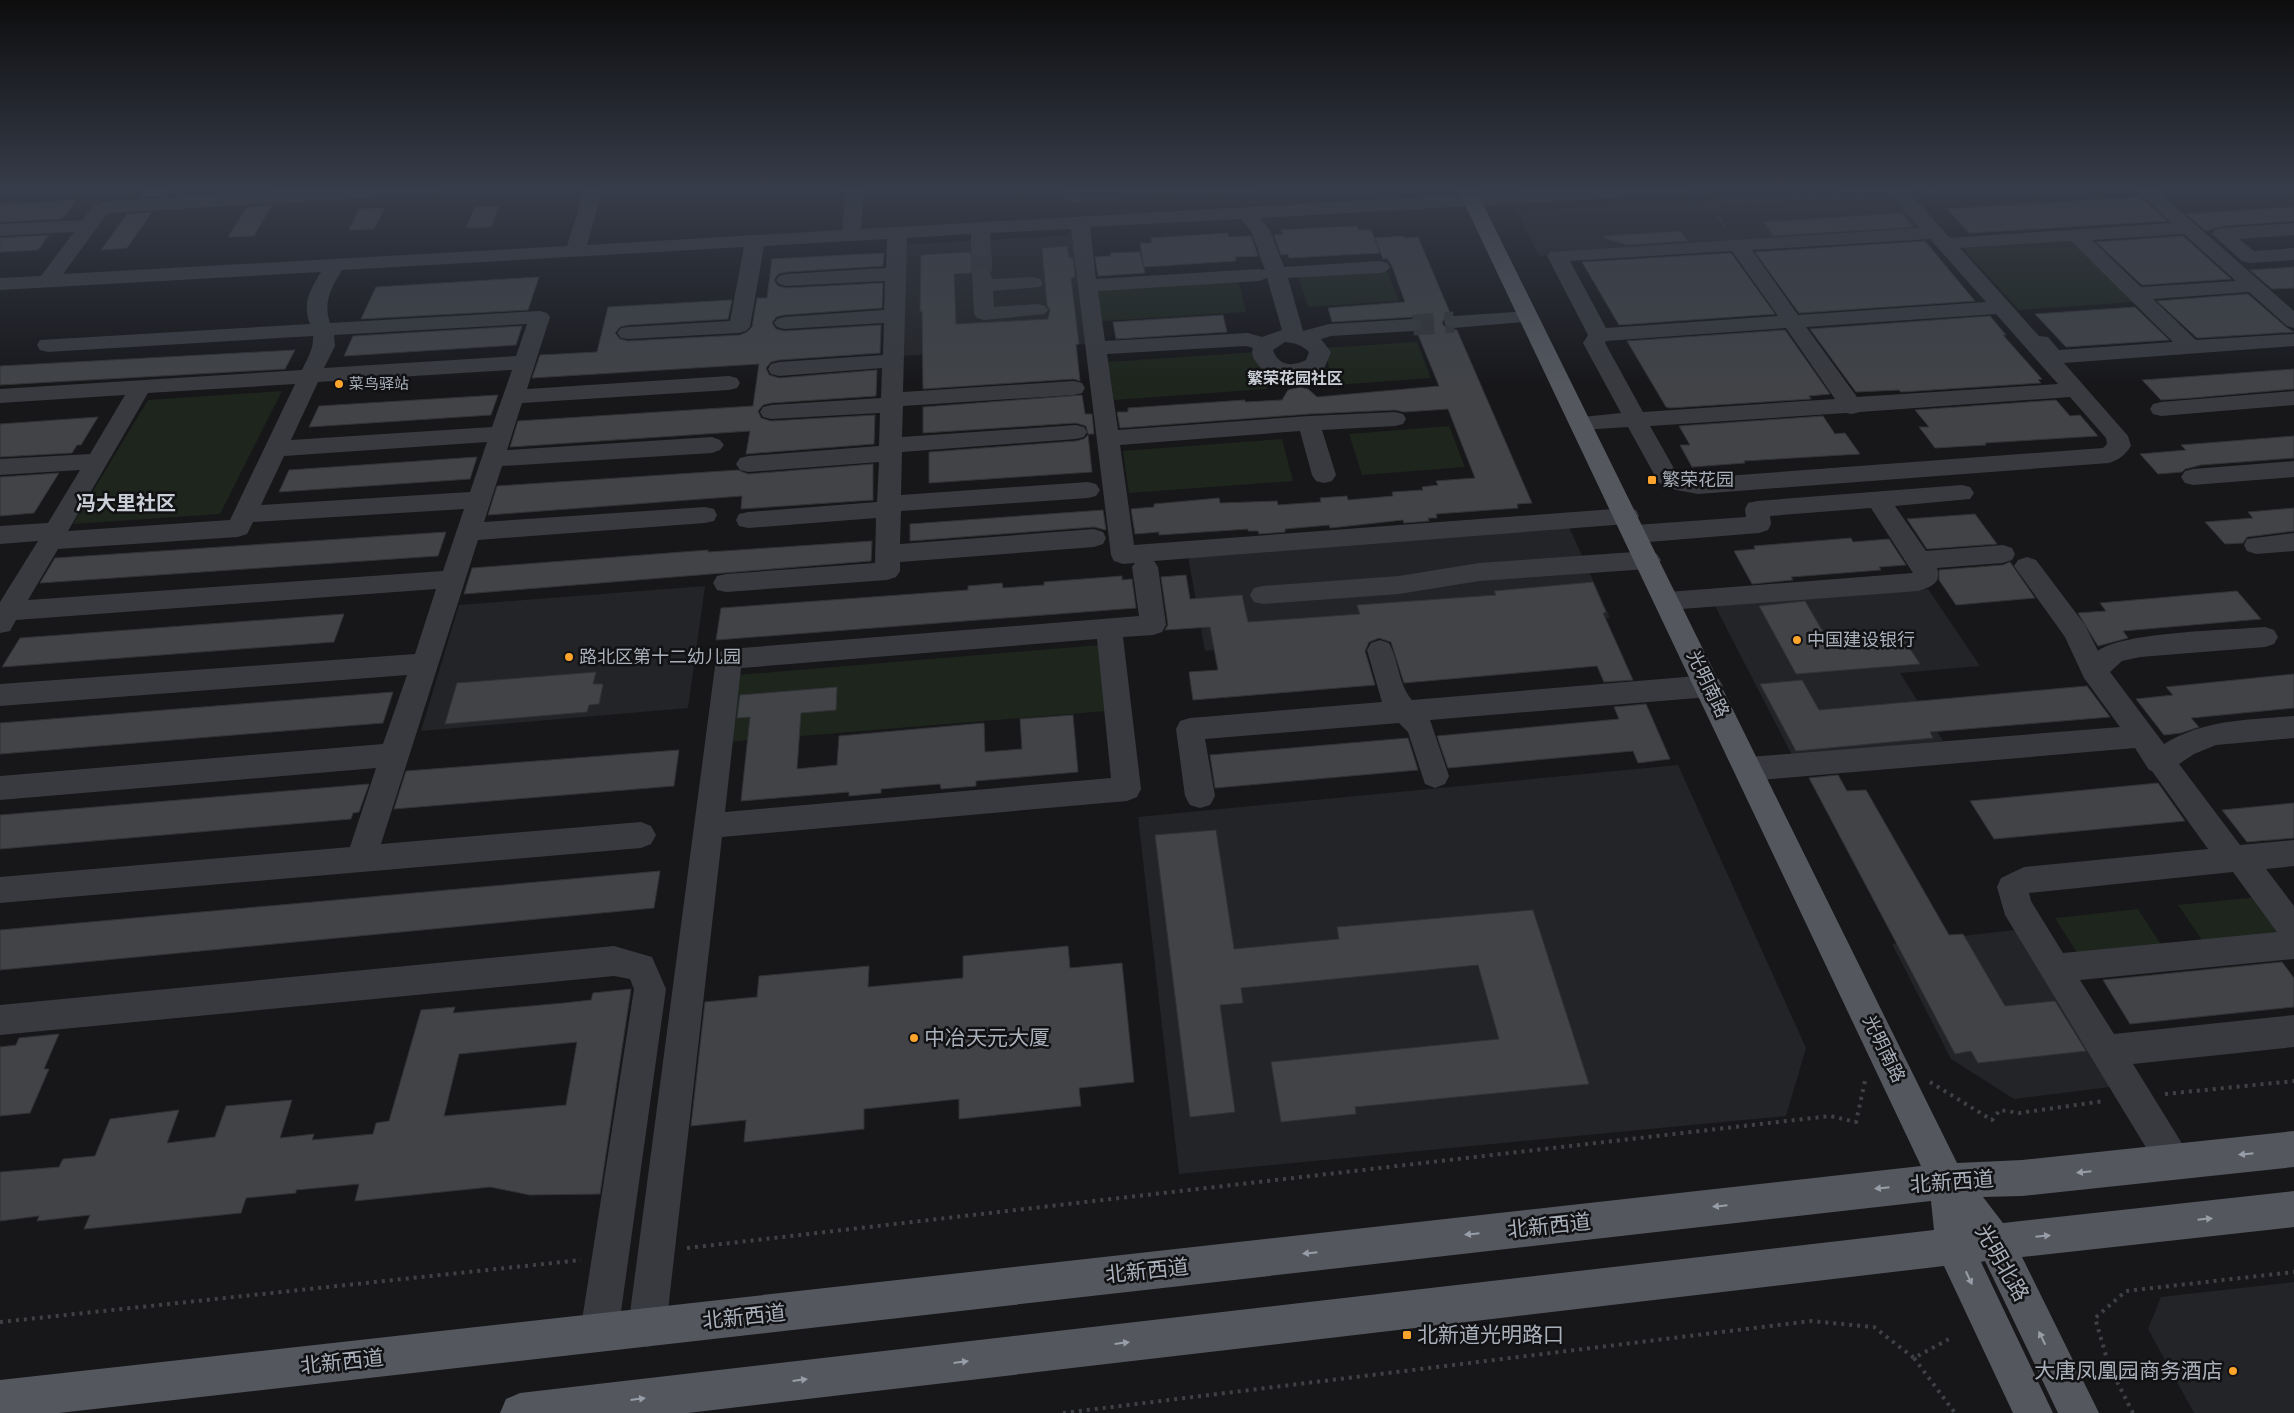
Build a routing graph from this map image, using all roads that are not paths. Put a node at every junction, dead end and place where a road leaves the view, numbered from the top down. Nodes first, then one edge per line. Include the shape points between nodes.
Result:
1 (68, 254) edge
2 (525, 254) edge
3 (752, 254) edge
4 (896, 254) edge
5 (1084, 254) edge
6 (1257, 254) edge
7 (1499, 254) edge
8 (1591, 254) edge
9 (1744, 254) edge
10 (1957, 254) edge
11 (1959, 254) edge
12 (2094, 254) edge
13 (2218, 254) edge
14 (2245, 254) edge
15 (2294, 254) edge
16 (335, 265) junction
17 (1380, 267) dead end
18 (896, 274) junction
19 (1267, 274) junction
20 (786, 280) dead end
21 (47, 282) junction
22 (1033, 283) dead end
23 (0, 284) edge
24 (1087, 286) junction
25 (2253, 286) junction
26 (2135, 294) junction
27 (2001, 307) junction
28 (1038, 310) dead end
29 (894, 316) junction
30 (1529, 317) junction
31 (1792, 321) junction
32 (1454, 322) tunnel mouth
33 (2294, 322) edge
34 (784, 323) dead end
35 (1413, 324) tunnel mouth
36 (324, 330) junction
37 (628, 333) dead end
38 (1599, 335) junction
39 (1284, 339) junction
40 (2294, 340) edge
41 (48, 345) dead end
42 (2190, 347) junction
43 (1095, 348) junction
44 (893, 361) junction
45 (525, 362) junction
46 (779, 369) dead end
47 (312, 376) junction
48 (729, 383) dead end
49 (141, 387) junction
50 (1074, 388) dead end
51 (2076, 390) junction
52 (0, 396) edge
53 (513, 397) junction
54 (2294, 398) edge
55 (892, 403) junction
56 (1852, 407) junction
57 (2161, 409) dead end
58 (771, 412) dead end
59 (1395, 420) dead end
60 (1635, 420) junction
61 (1309, 423) junction
62 (1581, 423) junction
63 (1076, 432) dead end
64 (501, 434) junction
65 (1107, 438) junction
66 (712, 446) dead end
67 (276, 449) junction
68 (890, 449) junction
69 (492, 460) junction
70 (97, 461) junction
71 (748, 464) dead end
72 (0, 467) edge
73 (2294, 469) edge
74 (1324, 476) dead end
75 (2193, 477) dead end
76 (1088, 490) dead end
77 (1962, 493) dead end
78 (479, 500) junction
79 (1878, 500) junction
80 (888, 506) junction
81 (245, 514) junction
82 (705, 516) dead end
83 (748, 520) dead end
84 (1631, 525) junction
85 (468, 532) junction
86 (0, 535) edge
87 (53, 536) junction
88 (1094, 538) dead end
89 (2294, 542) edge
90 (2256, 545) dead end
91 (887, 554) junction
92 (1648, 560) junction
93 (1919, 560) junction
94 (1145, 566) dead end
95 (453, 579) junction
96 (726, 583) dead end
97 (1263, 595) dead end
98 (1668, 601) junction
99 (3, 616) edge
100 (1109, 628) junction
101 (2265, 637) dead end
102 (1380, 650) dead end
103 (425, 663) junction
104 (2094, 672) junction
105 (1709, 686) junction
106 (0, 695) edge
107 (1406, 712) junction
108 (2294, 727) edge
109 (2141, 736) junction
110 (394, 755) junction
111 (2159, 762) junction
112 (1749, 769) junction
113 (1435, 776) dead end
114 (0, 788) edge
115 (1200, 796) dead end
116 (709, 826) junction
117 (641, 835) dead end
118 (2294, 853) edge
119 (362, 858) junction
120 (2237, 859) junction
121 (0, 890) edge
122 (2294, 930) edge
123 (2294, 945) edge
124 (2055, 968) junction
125 (0, 1020) edge
126 (2294, 1031) edge
127 (2106, 1051) junction
128 (2294, 1148) edge
129 (2174, 1162) junction
130 (1948, 1181) junction
131 (2294, 1209) edge
132 (1995, 1242) junction
133 (1954, 1246) junction
134 (647, 1328) junction
135 (600, 1333) junction
136 (0, 1400) edge
137 (601, 1408) edge
138 (520, 1413) edge
139 (2033, 1413) edge
140 (2078, 1413) edge

1 - 21 street
2 - 16 street
3 - 37 street via 739,327
4 - 18 street
5 - 24 street
6 - 19 street
7 - 30 main road, 光明南路
8 - 38 street via 1557,256
9 - 31 street
10 - 27 street
11 - 42 street via 2054,357
12 - 26 street
13 - 25 street
14 - 15 street via 2249,257
16 - 21 street
16 - 36 street via 316,299 315,309
17 - 19 street
18 - 20 street
18 - 29 street
19 - 24 street
19 - 39 street
21 - 23 street
22 - 28 street via 982,280 984,314
24 - 43 street
25 - 26 street
25 - 33 street
26 - 42 street
27 - 31 street
27 - 51 street
29 - 34 street
29 - 44 street
30 - 32 street
30 - 62 main road, 光明南路
31 - 38 street
31 - 56 street
35 - 39 street via 1329,330
36 - 41 street
36 - 45 street via 540,317
36 - 47 street via 324,346
38 - 60 street via 1594,344
39 - 43 street
40 - 42 street
43 - 65 street
44 - 46 street
44 - 55 street
45 - 47 street
45 - 53 street
47 - 49 street
47 - 67 street
48 - 53 street
49 - 52 street
49 - 70 street
50 - 55 street
51 - 56 street
51 - 60 street via 2117,436 2118,446 2109,454 1698,486 1667,477
53 - 64 street
54 - 57 street
55 - 58 street
55 - 68 street
56 - 60 street
59 - 61 street
60 - 62 street
61 - 65 street
61 - 74 street
62 - 84 main road, 光明南路
63 - 68 street
64 - 67 street
64 - 69 street
65 - 84 street via 1123,555
66 - 69 street
67 - 81 street
68 - 71 street
68 - 80 street
69 - 78 street
70 - 72 street
70 - 87 street
73 - 75 street
76 - 80 street
77 - 79 street
78 - 81 street
78 - 85 street
79 - 84 street via 1757,509 1759,524
79 - 93 street
80 - 83 street
80 - 91 street
81 - 87 street via 238,528
82 - 85 street
84 - 92 main road, 光明南路
85 - 95 street
86 - 87 street
87 - 99 street
88 - 91 street
89 - 90 street
91 - 96 street via 887,571
92 - 97 street via 1479,572 1399,585
92 - 98 main road, 光明南路
93 - 98 street via 1926,570 1926,578 1918,582
93 - 104 street via 2015,560 2076,632
94 - 100 street via 1153,625
95 - 99 street
95 - 103 street
98 - 105 main road, 光明南路
100 - 116 street via 729,659 730,707
100 - 116 street via 1128,789
101 - 104 street via 2140,647 2114,653
102 - 107 street via 1393,697
103 - 106 street
103 - 110 street
104 - 109 street
105 - 107 street
105 - 112 main road, 光明南路
107 - 113 street via 1420,727
107 - 115 street via 1190,729
108 - 111 street via 2213,734 2184,746
109 - 111 street
109 - 112 street
110 - 114 street
110 - 119 street
111 - 120 street
112 - 130 main road, 光明南路
116 - 134 street
117 - 119 street
118 - 120 street
119 - 121 street
120 - 122 street
120 - 124 street via 2024,880 2012,887 2016,905
123 - 124 street
124 - 127 street
125 - 135 street via 614,961 641,966 650,989
126 - 127 street
127 - 129 street
128 -> 129 main road, 北新西道
129 -> 130 main road, 北新西道 via 2022,1178
130 - 132 main road, 光明北路
130 - 133 main road, 光明北路
130 -> 134 main road, 北新西道
132 -> 131 main road
132 - 133 main road
140 -> 132 main road, 光明北路
137 -> 133 main road
133 -> 139 main road, 光明北路
134 - 135 main road, 北新西道
135 - 136 main road, 北新西道
137 - 138 main road

